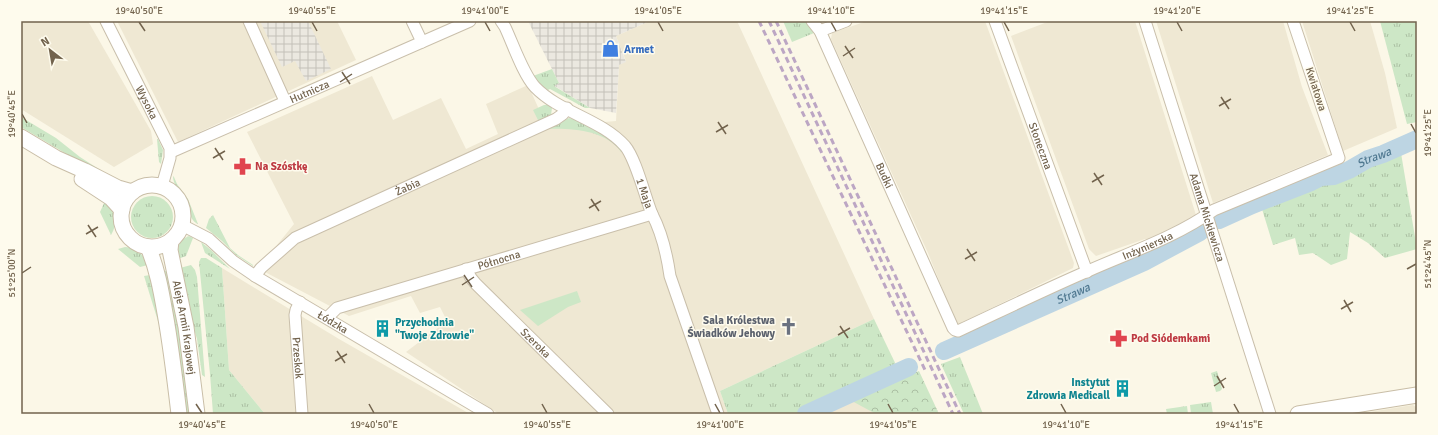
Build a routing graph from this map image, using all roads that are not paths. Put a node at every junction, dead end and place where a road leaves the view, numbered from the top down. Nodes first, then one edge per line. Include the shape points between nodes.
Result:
1 (106, 21) edge
2 (249, 21) edge
3 (412, 21) edge
4 (470, 21) edge
5 (501, 21) edge
6 (812, 21) edge
7 (846, 21) edge
8 (995, 21) edge
9 (1145, 21) edge
10 (1293, 21) edge
11 (820, 31) junction
12 (422, 42) junction
13 (285, 101) junction
14 (567, 108) junction
15 (21, 137) edge
16 (171, 152) junction
17 (56, 158) junction
18 (1339, 158) joint
19 (162, 186) junction
20 (132, 192) junction
21 (122, 210) junction
22 (652, 214) junction
23 (1208, 222) junction
24 (182, 225) junction
25 (171, 241) junction
26 (148, 247) junction
27 (466, 269) junction
28 (1087, 272) junction
29 (255, 276) junction
30 (300, 302) junction
31 (327, 318) junction
32 (955, 330) joint
33 (1417, 395) edge
34 (179, 414) edge
35 (197, 414) edge
36 (302, 414) edge
37 (488, 414) edge
38 (608, 414) edge
39 (718, 414) edge
40 (1270, 414) edge
41 (1298, 414) edge

1 - 16 street, Wysoka
2 - 13 street
3 - 12 street
4 - 12 street, Hutnicza
5 - 14 street, 1 Maja via 531,82 543,94
6 - 11 street, Budki
7 - 11 street
8 - 28 street, Słoneczna
9 - 23 street, Adama Mickiewicza
10 - 18 street, Kwiatowa
11 - 32 street, Budki
12 - 13 street, Hutnicza
13 - 16 street, Hutnicza
14 - 22 street, 1 Maja via 616,137 624,146 632,159
14 - 29 street, Żabia via 556,119 295,238
15 - 17 main road
16 - 19 street
17 - 20 main road via 118,188
17 - 21 main road via 111,198
18 - 23 street, Inżynierska via 1214,210
19 - 20 main road via 146,186
19 - 24 main road via 173,193 181,204
20 - 21 main road
21 - 26 main road via 122,225 126,232 136,242
22 - 27 street, Północna
22 - 39 street, 1 Maja via 666,254 670,276
23 - 28 street, Inżynierska via 1199,221 1154,244
23 - 40 street, Adama Mickiewicza
24 - 25 main road
24 - 29 street, Łódzka via 209,239 233,261
25 - 26 main road via 164,245
25 - 35 main road, Aleje Armii Krajowej via 170,250 186,327
26 - 34 main road, Aleje Armii Krajowej via 156,267 162,295
27 - 31 street, Północna via 336,308
27 - 38 street, Szeroka via 476,284
28 - 32 street, Inżynierska
29 - 30 street, Łódzka
30 - 31 street, Łódzka
30 - 36 street, Przeskok via 295,315
31 - 37 street, Łódzka
33 - 41 main road

